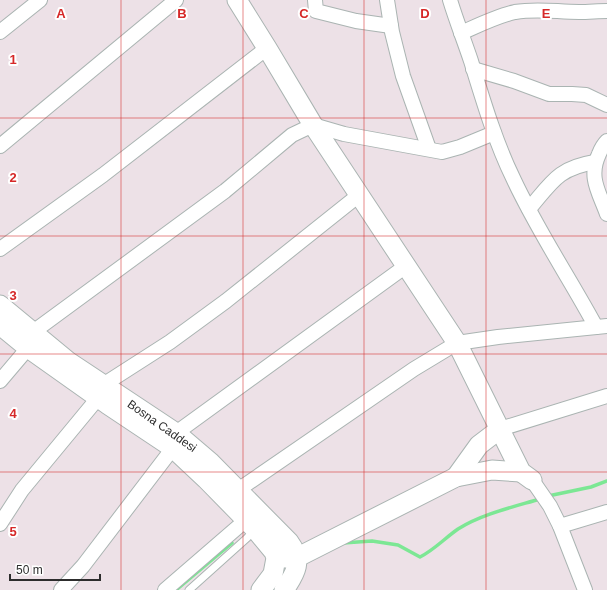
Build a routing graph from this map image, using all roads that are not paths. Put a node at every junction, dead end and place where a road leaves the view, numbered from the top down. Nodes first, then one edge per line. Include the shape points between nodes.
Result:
1 (40, 0) edge
2 (176, 0) edge
3 (237, 0) edge
4 (314, 0) edge
5 (387, 0) edge
6 (450, 0) edge
7 (607, 11) edge
8 (391, 26) junction
9 (0, 32) edge
10 (461, 33) junction
11 (267, 48) junction
12 (473, 69) junction
13 (607, 105) edge
14 (313, 125) junction
15 (494, 133) junction
16 (607, 141) edge
17 (0, 146) edge
18 (429, 149) junction
19 (595, 162) junction
20 (359, 195) junction
21 (529, 210) junction
22 (606, 210) edge
23 (0, 250) edge
24 (406, 266) junction
25 (0, 305) edge
26 (0, 325) edge
27 (601, 327) edge
28 (30, 340) junction
29 (456, 343) junction
30 (0, 381) edge
31 (101, 392) junction
32 (607, 396) edge
33 (500, 429) junction
34 (174, 440) junction
35 (527, 476) junction
36 (456, 477) junction
37 (238, 490) junction
38 (607, 512) edge
39 (0, 524) edge
40 (250, 525) junction
41 (560, 526) junction
42 (298, 557) junction
43 (276, 558) junction
44 (61, 590) edge
45 (165, 590) edge
46 (189, 590) edge
47 (261, 590) edge
48 (284, 590) edge
49 (585, 590) edge

1 - 9 street
2 - 17 street
3 - 11 main road
4 - 8 street via 316,11
5 - 8 street
6 - 10 street
7 - 10 street via 515,12
8 - 18 street via 403,76
10 - 12 street
11 - 14 main road
11 - 23 street via 103,175
12 - 13 street via 514,80 549,94 586,95
12 - 15 street
14 - 18 street via 344,134
14 - 20 main road
14 - 28 street via 292,135 225,191
15 - 18 street via 460,148 442,152
15 - 21 street via 512,178
16 - 19 street
19 - 21 street via 566,170 555,178
19 - 22 street via 596,187
20 - 24 main road
20 - 31 street via 226,301
21 - 27 street via 582,301
24 - 29 main road
24 - 34 street
25 - 28 main road, Bosna Caddesi
26 - 28 main road, Bosna Caddesi
27 - 29 street
28 - 30 street
28 - 31 main road, Bosna Caddesi
29 - 33 main road
29 - 37 street
31 - 34 main road, Bosna Caddesi
31 - 39 street via 22,490
32 - 33 street
33 - 35 main road
33 - 36 main road via 479,445
34 - 37 main road, Bosna Caddesi via 210,462
34 - 40 main road, Bosna Caddesi via 206,479
34 - 44 street via 83,566
35 - 36 main road via 492,470
35 - 41 street via 550,506
36 - 42 main road
37 - 42 main road, Bosna Caddesi via 290,542
38 - 41 street
40 - 43 main road, Bosna Caddesi via 269,545
40 - 45 street
40 - 46 lane via 247,538
41 - 49 street
42 - 43 main road
42 - 48 main road via 295,573
43 - 47 main road via 273,574

